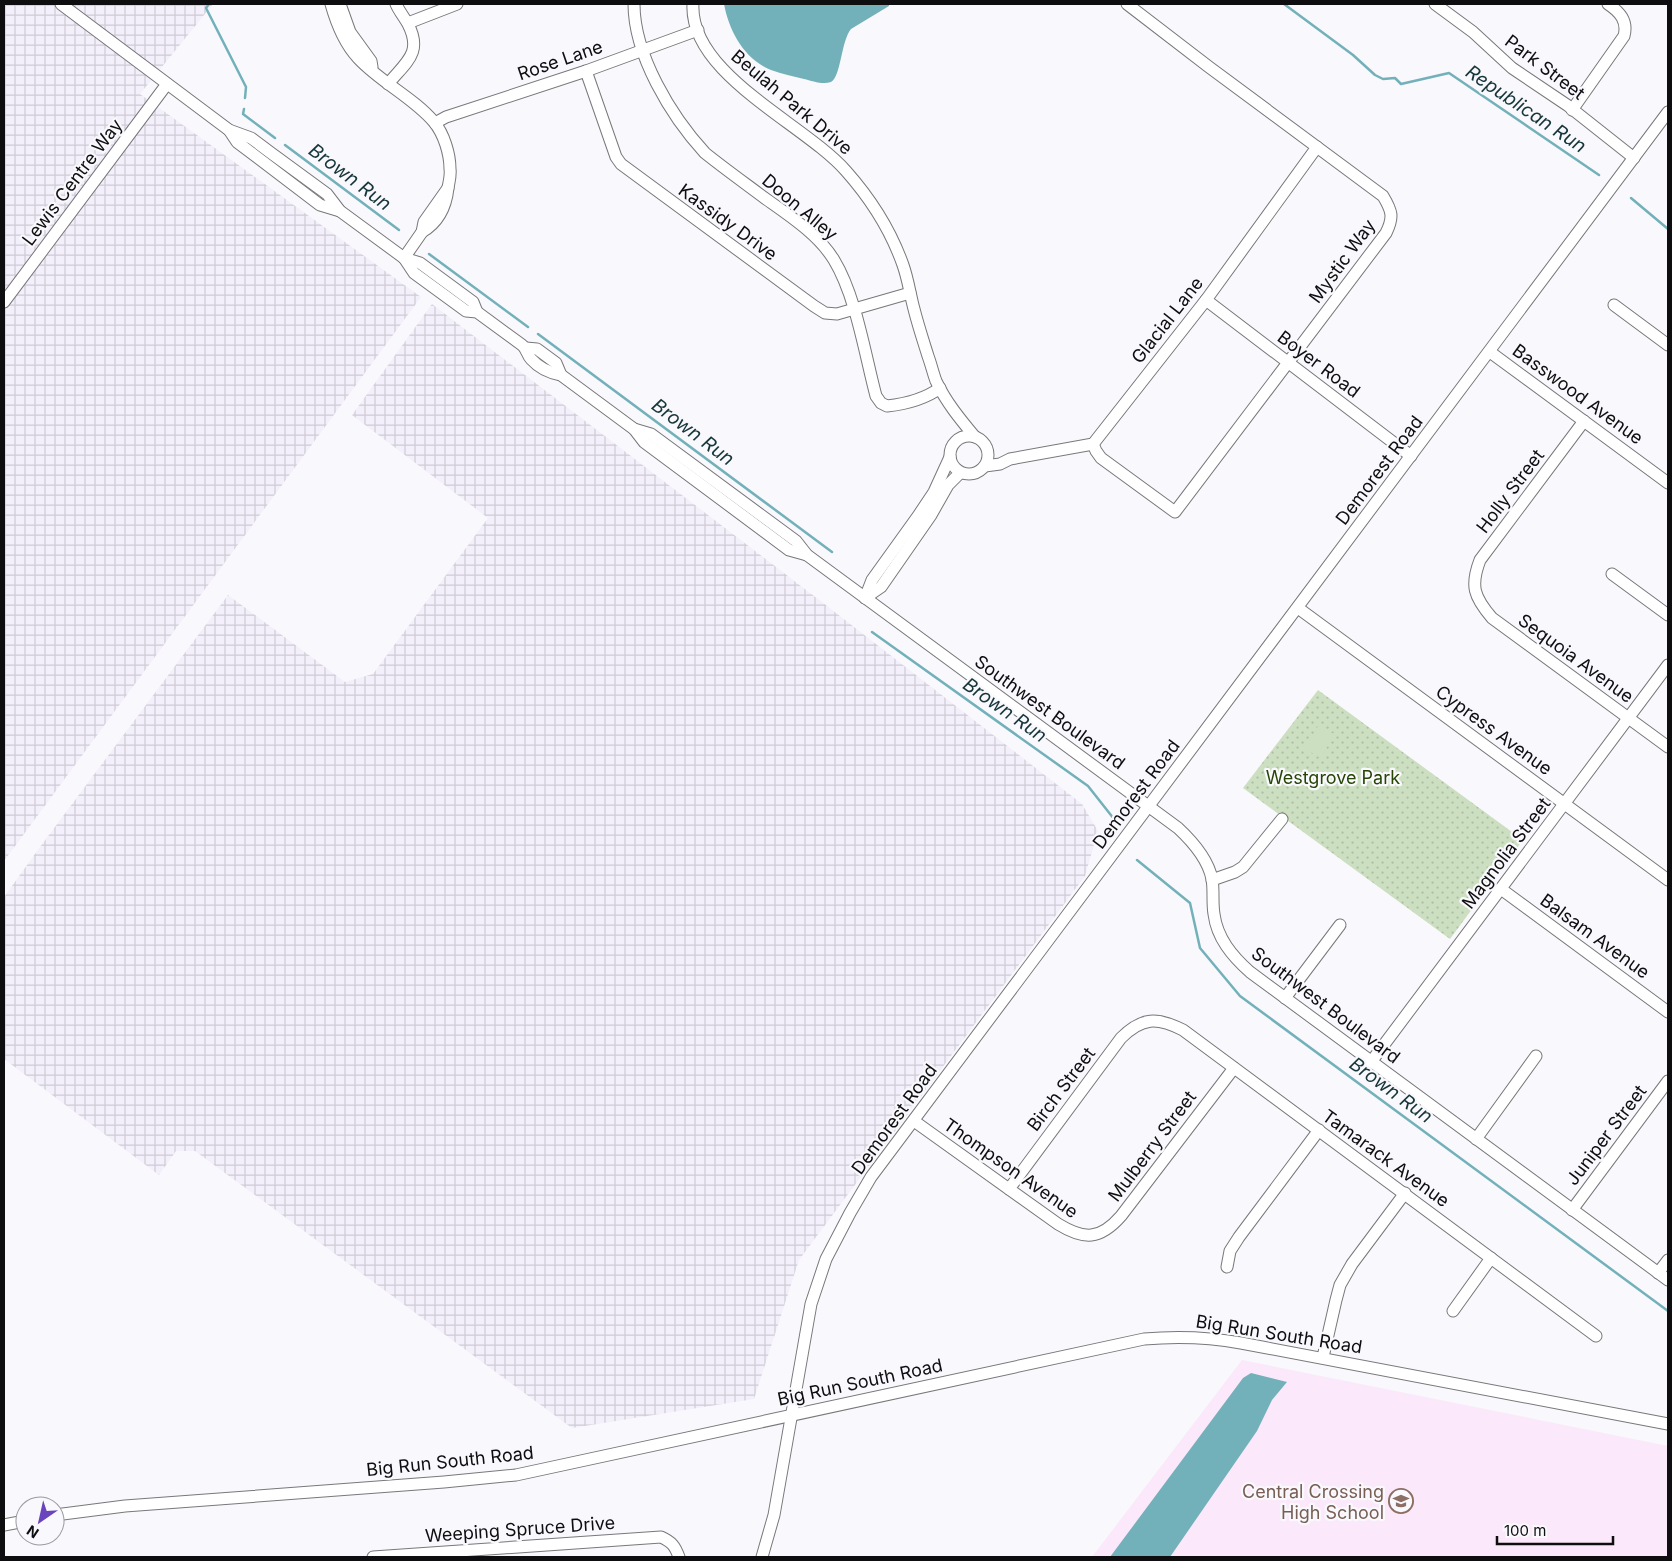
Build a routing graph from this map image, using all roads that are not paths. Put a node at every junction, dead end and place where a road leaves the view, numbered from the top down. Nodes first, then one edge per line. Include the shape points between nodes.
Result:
1 (61, 4) edge
2 (331, 4) edge
3 (340, 4) edge
4 (396, 4) edge
5 (457, 4) edge
6 (634, 4) edge
7 (694, 4) edge
8 (1127, 4) edge
9 (1435, 4) edge
10 (1608, 4) edge
11 (408, 23) junction
12 (698, 30) junction
13 (643, 49) junction
14 (373, 71) junction
15 (586, 71) junction
16 (167, 84) junction
17 (388, 84) junction
18 (1572, 110) junction
19 (1668, 112) edge
20 (435, 123) junction
21 (1317, 147) junction
22 (1634, 158) junction
23 (404, 258) junction
24 (910, 293) junction
25 (1206, 300) junction
26 (4, 302) edge
27 (1614, 305) dead end
28 (853, 310) junction
29 (1668, 345) edge
30 (1490, 352) junction
31 (1288, 362) junction
32 (940, 388) junction
33 (956, 416) junction
34 (1584, 421) junction
35 (975, 437) junction
36 (957, 440) junction
37 (1093, 444) junction
38 (988, 450) junction
39 (1412, 456) junction
40 (950, 457) junction
41 (1010, 459) junction
42 (985, 466) junction
43 (960, 473) junction
44 (1668, 483) edge
45 (1612, 574) dead end
46 (1474, 587) joint
47 (865, 598) junction
48 (1298, 608) junction
49 (1668, 615) edge
50 (1668, 665) edge
51 (1628, 718) junction
52 (1668, 747) edge
53 (1565, 804) junction
54 (1149, 806) junction
55 (1282, 819) dead end
56 (1212, 880) junction
57 (1668, 880) edge
58 (1501, 889) junction
59 (1340, 925) dead end
60 (1285, 998) junction
61 (1668, 1012) edge
62 (1150, 1020) joint
63 (1536, 1056) dead end
64 (1370, 1062) junction
65 (1234, 1068) junction
66 (1668, 1081) edge
67 (914, 1121) junction
68 (1319, 1130) junction
69 (1476, 1139) junction
70 (1009, 1189) junction
71 (1405, 1194) junction
72 (1572, 1210) junction
73 (1090, 1236) joint
74 (1491, 1258) junction
75 (1668, 1260) edge
76 (1227, 1267) dead end
77 (1658, 1273) junction
78 (1668, 1280) edge
79 (1453, 1310) dead end
80 (1596, 1336) dead end
81 (1323, 1357) junction
82 (792, 1415) junction
83 (1668, 1424) edge
84 (65, 1515) edge
85 (484, 1553) edge
86 (373, 1557) edge
87 (679, 1557) edge
88 (762, 1557) edge

1 - 16 street, Southwest Boulevard
2 - 14 street via 357,58
3 - 14 street via 350,32 371,61
4 - 11 street
5 - 11 street
6 - 13 street, Doon Alley
7 - 12 street, Beulah Park Drive
8 - 21 street, Mystic Way
9 - 18 street, Park Street via 1473,32 1512,68
10 - 18 street via 1623,18 1624,36
11 - 17 street via 414,38 413,52
12 - 13 street, Rose Lane
12 - 24 street, Beulah Park Drive via 707,50 724,72 846,170 887,228 903,265
13 - 15 street, Rose Lane
13 - 28 street, Doon Alley via 662,95 694,141 711,158 817,238 834,259
14 - 17 street
15 - 20 street, Rose Lane
15 - 28 street, Kassidy Drive via 621,164 825,313
16 - 23 street, Southwest Boulevard via 229,130 251,138 327,194 340,211
16 - 26 street, Lewis Centre Way
17 - 20 street
18 - 22 street, Park Street
19 - 22 street, Demorest Road
20 - 23 street via 447,148 448,187
21 - 25 street, Glacial Lane
21 - 31 street, Mystic Way via 1384,196 1391,210 1391,222
22 - 30 street, Demorest Road
23 - 47 street, Southwest Boulevard via 414,273 466,311 477,312 526,348 530,358 549,373 562,375 634,429 644,442 789,550 807,555
24 - 28 street, Kassidy Drive
24 - 32 street, Beulah Park Drive
25 - 31 street, Boyer Road
25 - 37 street, Glacial Lane
27 - 29 street
28 - 32 street, Doon Alley via 876,396 881,403 895,405 931,395
30 - 34 street, Basswood Avenue
30 - 39 street, Demorest Road
31 - 37 street, Mystic Way via 1175,512 1102,458
31 - 39 street, Boyer Road
32 - 33 street, Beulah Park Drive
33 - 35 street, Beulah Park Drive
33 - 36 street, Beulah Park Drive
34 - 44 street, Basswood Avenue
34 - 46 street, Holly Street via 1480,560
35 - 36 street
35 - 38 street
36 - 40 street via 952,445
37 - 41 street
38 - 41 street
38 - 42 street
39 - 48 street, Demorest Road
40 - 43 street
40 - 47 street via 934,492 872,580
41 - 42 street
42 - 43 street via 973,474
43 - 47 street via 948,485 881,587
45 - 49 street
46 - 51 street, Sequoia Avenue via 1480,604 1492,618
47 - 54 street, Southwest Boulevard
48 - 53 street, Cypress Avenue
48 - 54 street, Demorest Road
50 - 51 street, Magnolia Street
51 - 52 street, Sequoia Avenue
51 - 53 street, Magnolia Street
53 - 57 street, Cypress Avenue
53 - 58 street, Magnolia Street
54 - 56 street, Southwest Boulevard via 1194,844
54 - 67 street, Demorest Road
55 - 56 street via 1243,867
56 - 60 street, Southwest Boulevard via 1217,929 1228,950 1250,972
58 - 61 street, Balsam Avenue
58 - 64 street, Magnolia Street
59 - 60 street
60 - 64 street, Southwest Boulevard
62 - 65 street, Tamarack Avenue via 1183,1030
62 - 70 street, Birch Street via 1136,1025 1121,1038
63 - 69 street
64 - 69 street, Southwest Boulevard
65 - 68 street, Tamarack Avenue
65 - 73 street, Mulberry Street via 1121,1216 1108,1229
66 - 72 street, Juniper Street
67 - 70 street, Thompson Avenue
67 - 82 street, Demorest Road via 871,1177 826,1259 811,1304
68 - 71 street, Tamarack Avenue
68 - 76 street via 1239,1237 1230,1251
69 - 72 street, Southwest Boulevard
70 - 73 street, Thompson Avenue via 1073,1233
71 - 74 street, Tamarack Avenue
71 - 81 street via 1340,1285
72 - 77 street, Southwest Boulevard
74 - 79 street
74 - 80 street, Tamarack Avenue
75 - 77 street
77 - 78 street, Southwest Boulevard
81 - 82 street, Big Run South Road via 1205,1338 1157,1338
81 - 83 street, Big Run South Road
82 - 84 street, Big Run South Road via 516,1475 125,1506
82 - 88 street, Demorest Road via 774,1515
85 - 86 street, Weeping Spruce Drive
85 - 87 street, Weeping Spruce Drive via 661,1537 669,1540

